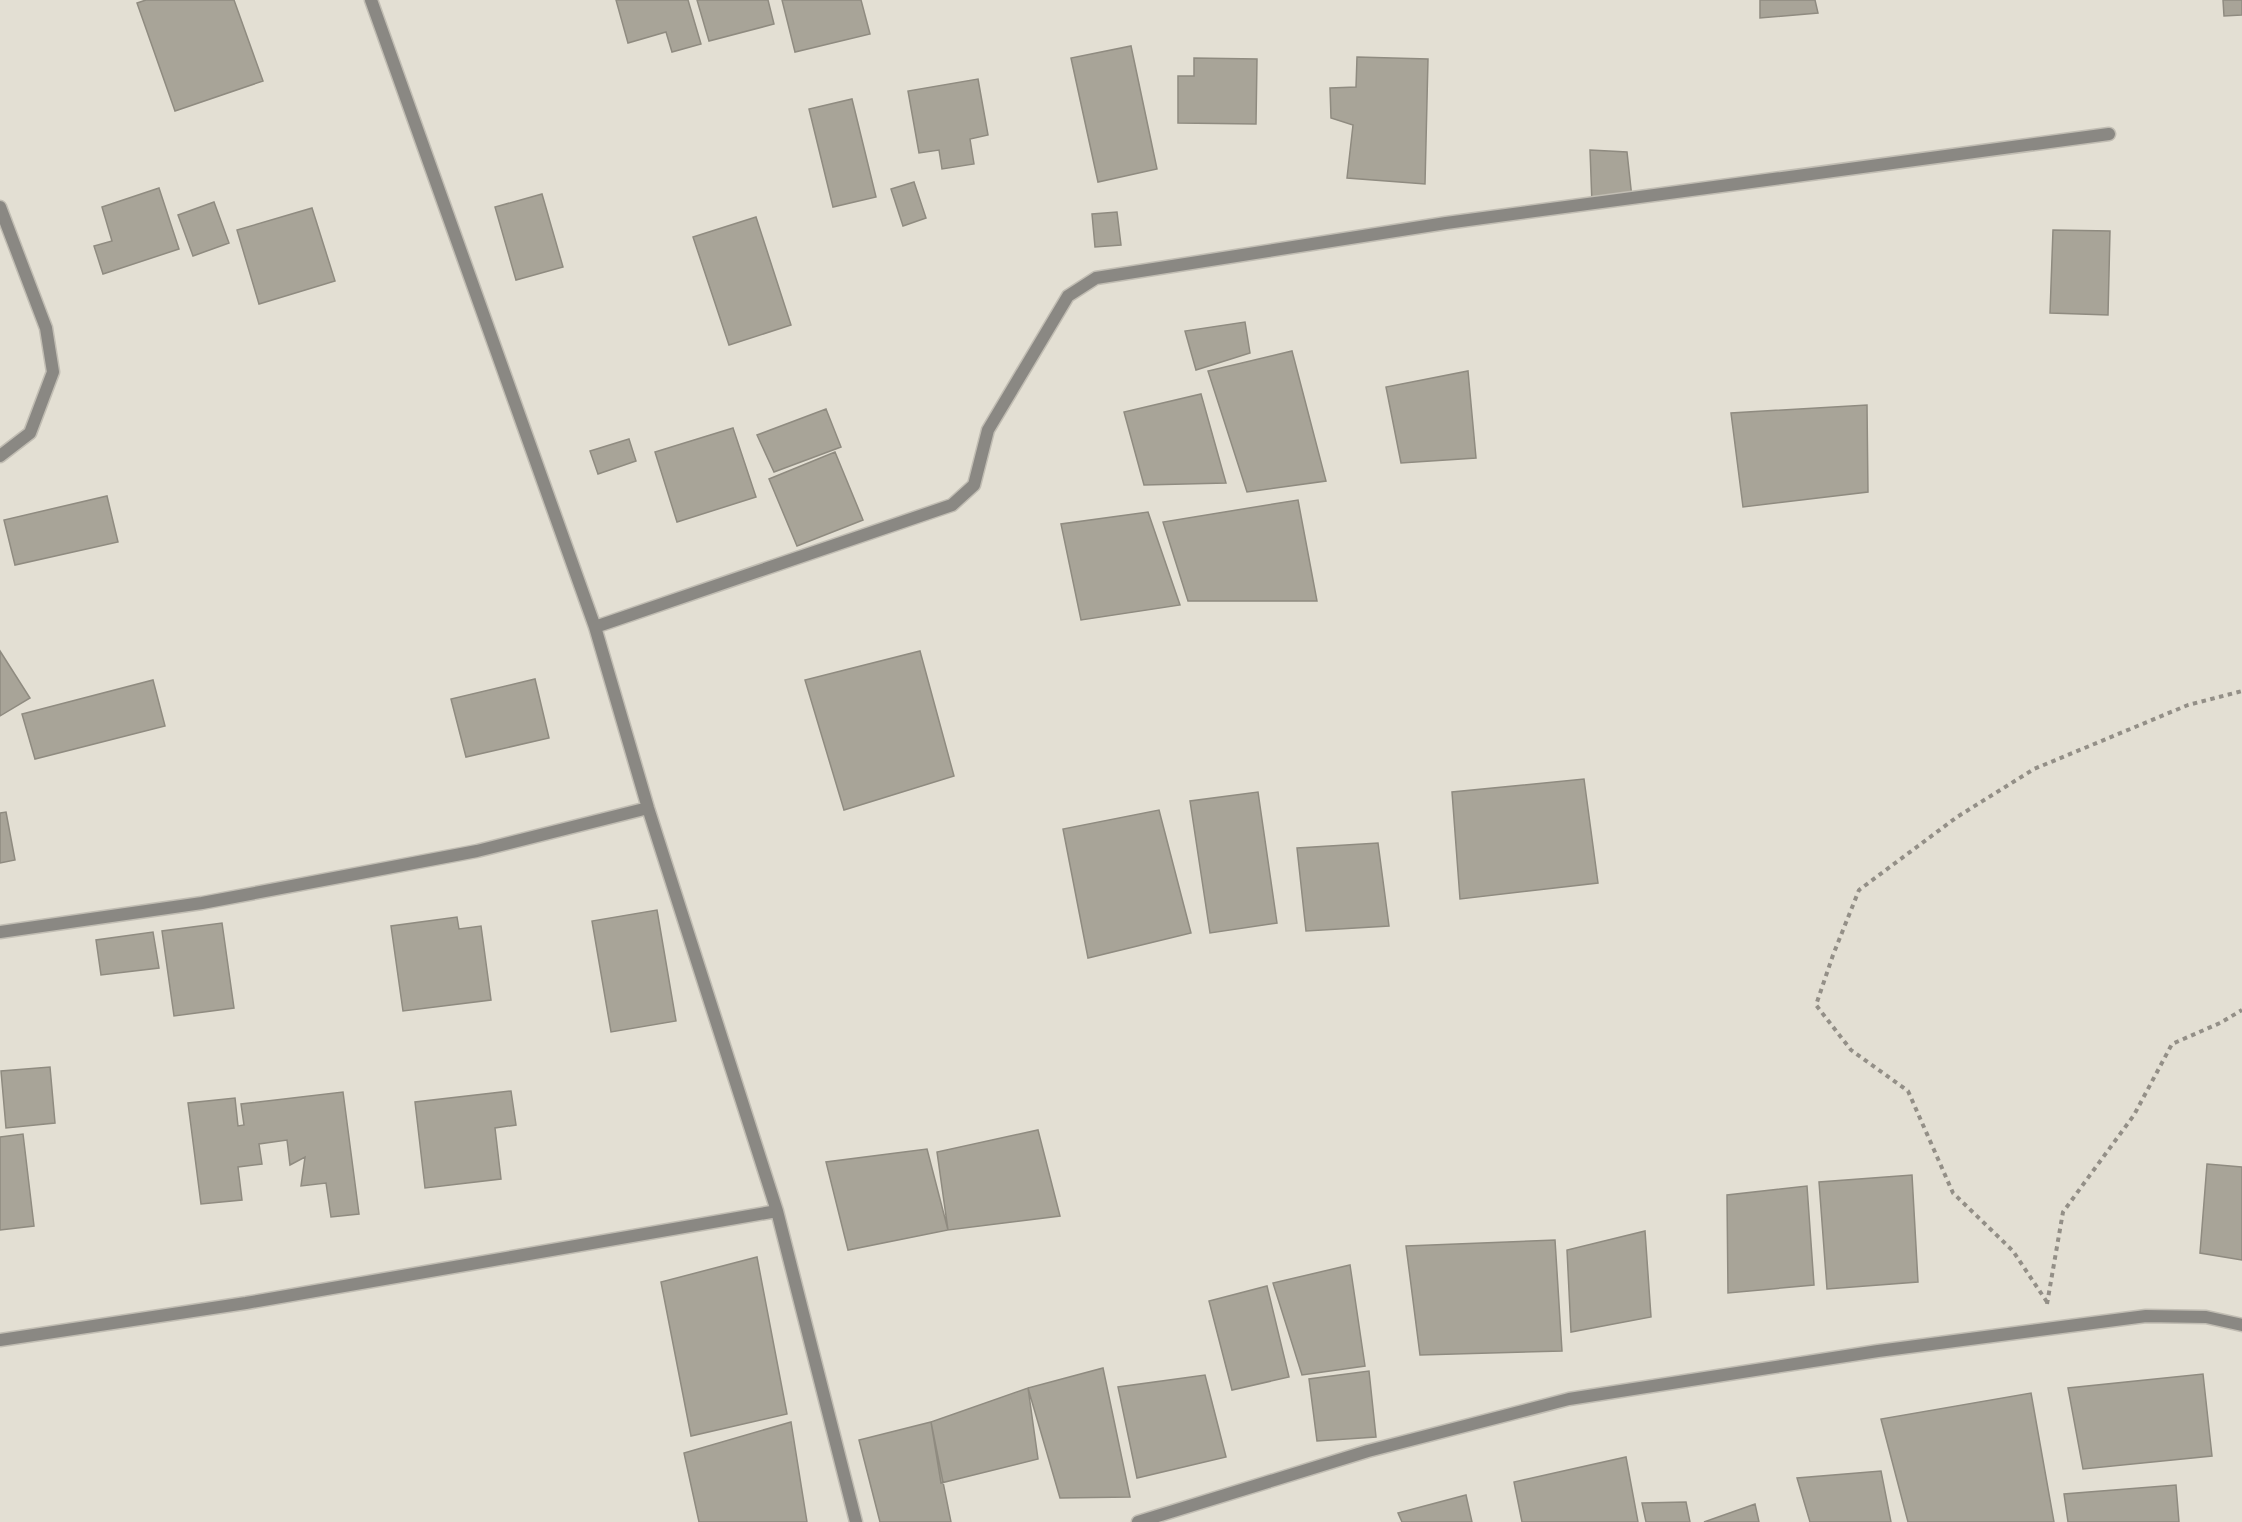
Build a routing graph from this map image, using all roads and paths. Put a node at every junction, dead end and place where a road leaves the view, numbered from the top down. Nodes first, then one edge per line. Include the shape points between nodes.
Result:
1 (371, 0) edge
2 (2109, 134) dead end
3 (0, 207) edge
4 (0, 456) edge
5 (595, 627) junction
6 (2242, 691) edge
7 (648, 808) junction
8 (0, 932) edge
9 (2242, 1010) edge
10 (777, 1212) junction
11 (2047, 1302) junction
12 (2242, 1325) edge
13 (2043, 1329) junction
14 (0, 1340) edge
15 (856, 1522) edge
16 (1138, 1522) edge

1 - 5 street
2 - 5 street via 1446,223 1096,278 1068,296 988,430 974,485 952,505
3 - 4 street via 46,328 53,372 30,433
5 - 7 street
6 - 11 path via 2188,705 2034,769 1948,824 1859,890 1816,1005 1851,1050 1908,1091 1953,1193 2013,1251
7 - 8 street via 477,850 328,879 202,903
7 - 10 street
9 - 11 path via 2172,1044 2134,1115 2063,1212
10 - 14 street via 246,1303
10 - 15 street
11 - 13 path
12 - 13 street via 2206,1317 2146,1316
13 - 16 street via 1569,1399 1368,1451

